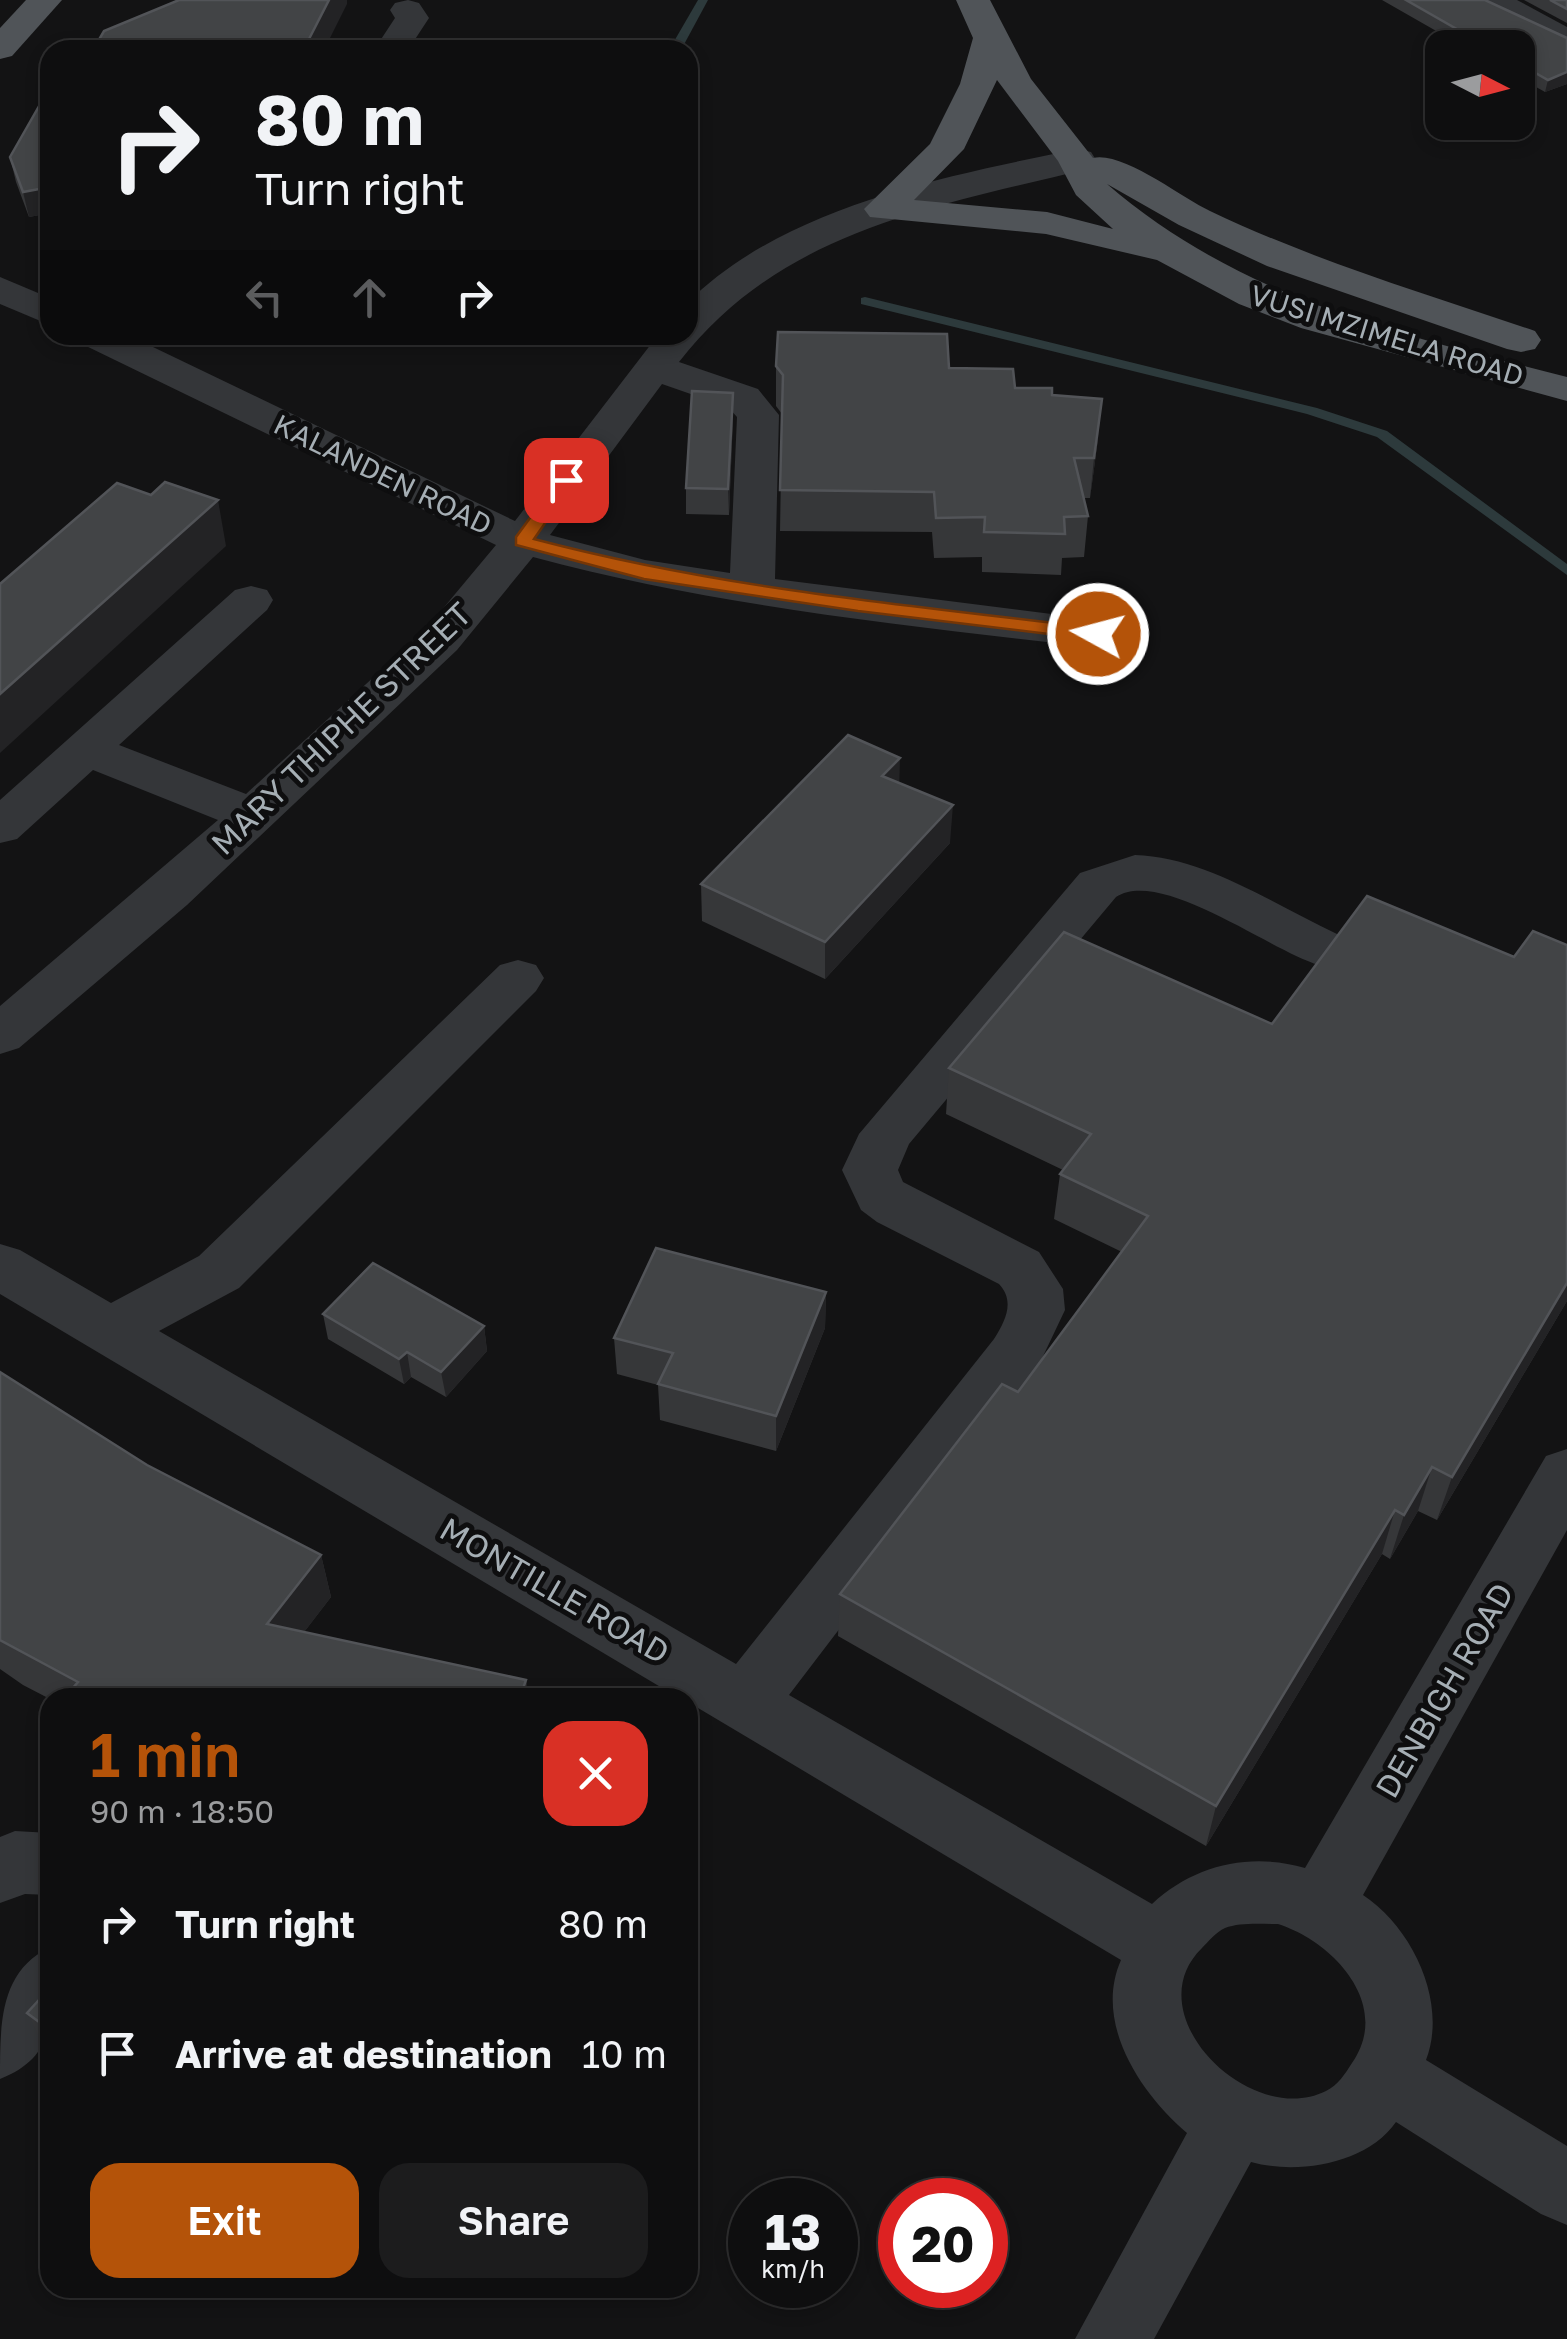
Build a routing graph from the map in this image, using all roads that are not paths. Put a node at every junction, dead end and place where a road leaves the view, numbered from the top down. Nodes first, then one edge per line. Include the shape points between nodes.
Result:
1 (2, 0) edge
2 (45, 0) edge
3 (973, 0) edge
4 (1492, 0) edge
5 (407, 10) dead end
6 (398, 40) edge
7 (989, 40) junction
8 (1567, 42) edge
9 (2, 44) edge
10 (1078, 160) junction
11 (883, 209) junction
12 (1186, 261) junction
13 (0, 289) edge
14 (40, 308) edge
15 (698, 316) edge
16 (117, 345) edge
17 (172, 345) edge
18 (669, 345) edge
19 (695, 345) edge
20 (1567, 353) edge
21 (149, 360) junction
22 (1567, 390) edge
23 (523, 541) junction
24 (752, 590) junction
25 (251, 600) dead end
26 (1098, 634) dead end
27 (86, 749) junction
28 (252, 815) junction
29 (0, 827) edge
30 (1319, 947) dead end
31 (518, 978) dead end
32 (0, 1035) edge
33 (0, 1266) edge
34 (110, 1330) junction
35 (1567, 1474) edge
36 (746, 1701) junction
37 (40, 1863) edge
38 (0, 1872) edge
39 (1320, 1906) junction
40 (1160, 1946) junction
41 (40, 1993) edge
42 (0, 2045) edge
43 (1388, 2078) junction
44 (1233, 2122) junction
45 (1567, 2188) edge
46 (1113, 2339) edge

1 - 9 main road
2 - 9 main road
3 - 7 main road, VUSI MZIMELA ROAD
4 - 8 street
5 - 6 street via 412,18
7 - 10 main road, VUSI MZIMELA ROAD via 1011,81
7 - 11 main road via 978,84 946,150
10 - 11 street, MARY THIPHE STREET
10 - 12 main road, VUSI MZIMELA ROAD via 1094,194
10 - 20 main road, VUSI MZIMELA ROAD via 1111,170 1281,258
11 - 12 main road via 1047,222
11 - 15 street, MARY THIPHE STREET via 782,254
12 - 22 main road, VUSI MZIMELA ROAD via 1282,307
13 - 14 street
16 - 21 street, KALANDEN ROAD
17 - 21 street
18 - 23 street, MARY THIPHE STREET
19 - 24 street via 758,416
21 - 23 street, KALANDEN ROAD
23 - 24 street, KALANDEN ROAD via 644,574
23 - 28 street, MARY THIPHE STREET via 442,640
24 - 26 street, KALANDEN ROAD
25 - 27 street
27 - 28 street
27 - 29 street
28 - 32 street, MARY THIPHE STREET
30 - 36 street via 1169,878 1112,876 886,1134 870,1170 881,1195 1018,1268 1034,1282 1038,1310 1016,1355
31 - 34 street via 219,1272
33 - 34 street, MONTILLE ROAD
34 - 36 street, MONTILLE ROAD
35 - 39 street, DENBIGH ROAD
36 - 40 street, MONTILLE ROAD
37 - 38 street via 15,1862
39 - 40 street via 1278,1892 1236,1893 1197,1907
39 - 43 street via 1368,1943 1397,1996 1400,2038
40 - 44 street via 1148,1984 1150,2026 1168,2068 1199,2102
41 - 42 street
43 - 44 street via 1360,2111 1322,2130 1277,2134
43 - 45 street
44 - 46 street

